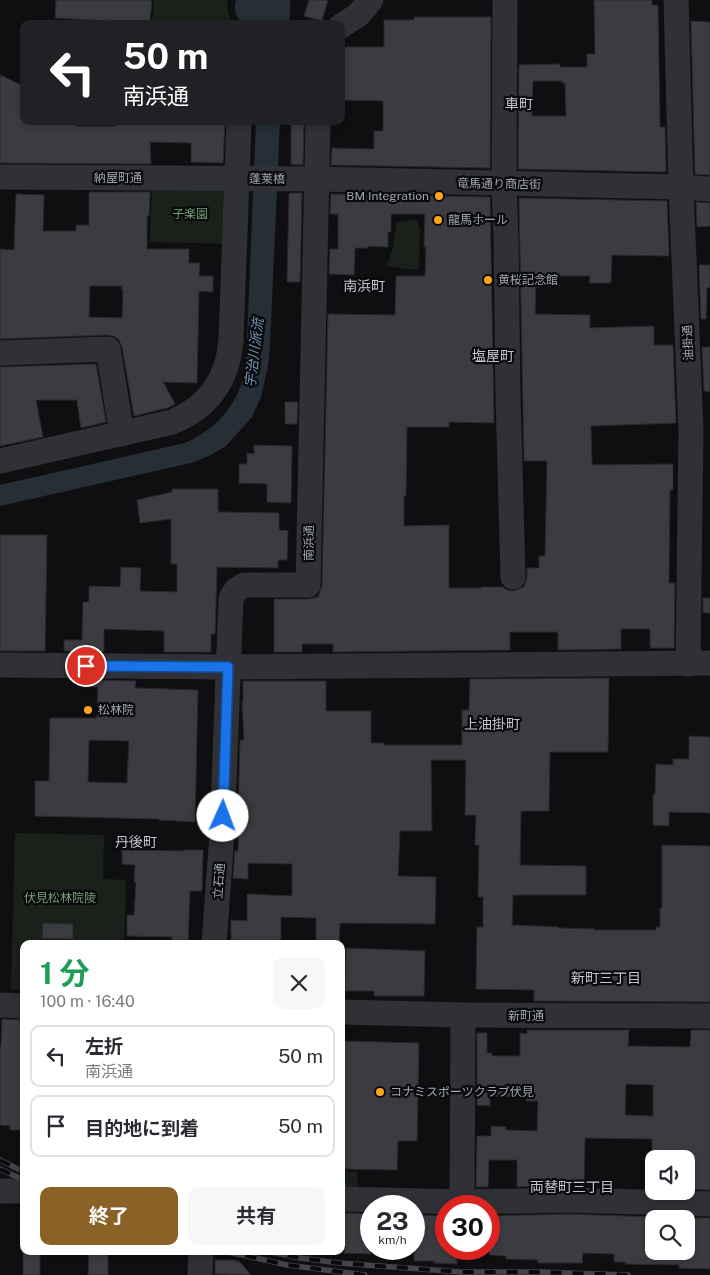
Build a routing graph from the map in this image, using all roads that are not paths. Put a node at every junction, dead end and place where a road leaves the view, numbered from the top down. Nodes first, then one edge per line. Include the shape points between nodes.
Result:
1 (371, 0) edge
2 (505, 0) edge
3 (676, 0) edge
4 (345, 23) edge
5 (239, 125) edge
6 (318, 125) edge
7 (0, 177) edge
8 (240, 179) junction
9 (317, 179) junction
10 (504, 184) junction
11 (681, 187) junction
12 (710, 189) edge
13 (0, 352) edge
14 (700, 431) edge
15 (122, 434) junction
16 (0, 460) edge
17 (512, 577) dead end
18 (0, 664) edge
19 (699, 664) edge
20 (228, 667) junction
21 (214, 940) edge
22 (0, 1005) edge
23 (20, 1006) edge
24 (345, 1012) edge
25 (463, 1015) junction
26 (710, 1016) edge
27 (0, 1191) edge
28 (20, 1192) edge
29 (462, 1195) edge
30 (345, 1198) edge
31 (435, 1201) edge
32 (500, 1201) edge
33 (710, 1204) edge
34 (201, 1255) edge
35 (200, 1275) edge

1 - 4 street
2 - 10 street
3 - 11 street, 油掛通
5 - 8 street
6 - 9 street, 南浜通
7 - 8 street, 納屋町通
8 - 9 street, 蓬莱橋
8 - 15 street via 231,340 224,372 207,400 187,416
9 - 10 street, 竜馬通り商店街
9 - 20 street, 南浜通 via 308,585 244,585 236,590 230,603
10 - 11 street, 竜馬通り商店街
10 - 17 street
11 - 12 street, 竜馬通り商店街
11 - 14 street, 油掛通
13 - 15 street via 108,349
14 - 19 street, 油掛通
15 - 16 street
18 - 20 street
19 - 20 street
20 - 21 street, 立石通
22 - 23 street
24 - 25 street, 新町通
25 - 26 street, 新町通
25 - 29 street
27 - 28 street
30 - 31 street
32 - 33 street
34 - 35 street

